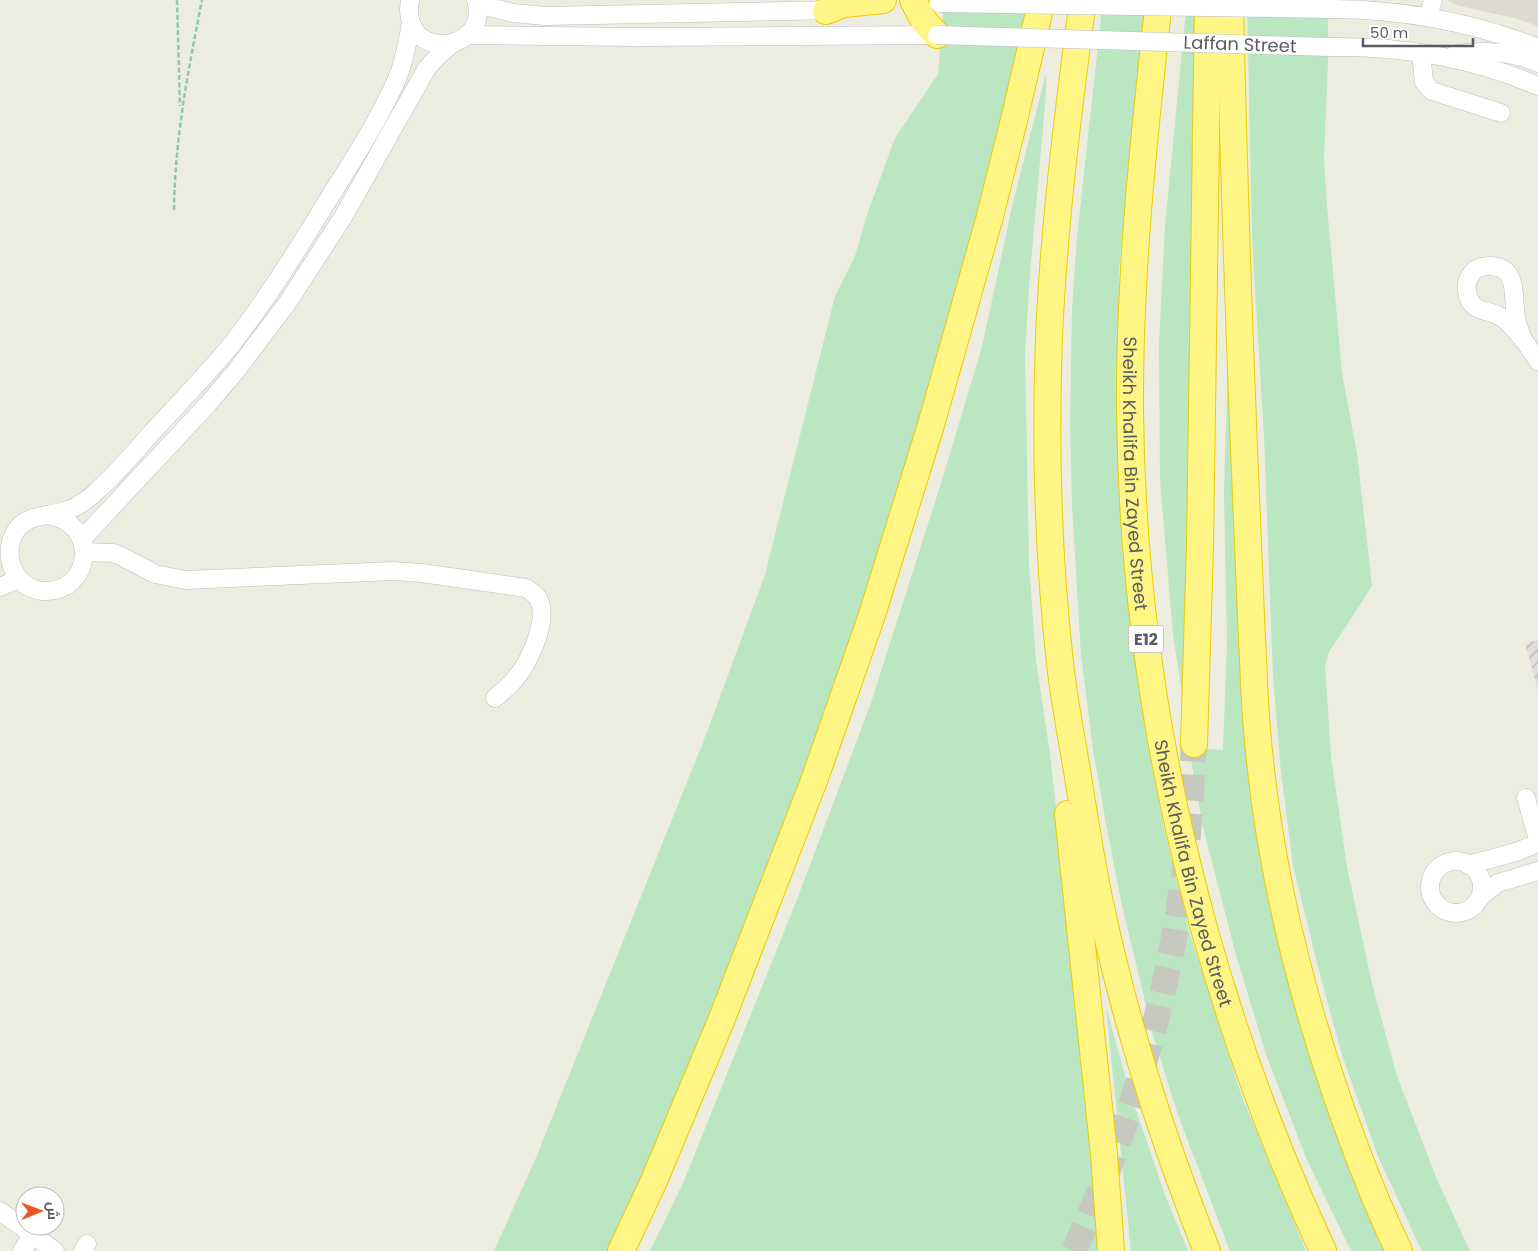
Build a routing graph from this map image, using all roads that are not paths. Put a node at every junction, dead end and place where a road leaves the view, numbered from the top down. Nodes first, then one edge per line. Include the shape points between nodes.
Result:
1 (410, 0) edge
2 (792, 0) edge
3 (884, 0) edge
4 (1042, 0) edge
5 (1083, 0) edge
6 (1159, 0) edge
7 (1208, 0) edge
8 (1230, 0) edge
9 (476, 2) edge
10 (922, 3) edge
11 (1430, 8) edge
12 (817, 11) junction
13 (411, 24) junction
14 (937, 35) junction
15 (460, 39) junction
16 (1538, 51) edge
17 (1422, 53) junction
18 (1444, 57) junction
19 (1538, 86) edge
20 (1501, 113) dead end
21 (1523, 339) dead end
22 (1538, 361) edge
23 (47, 515) junction
24 (83, 545) junction
25 (4, 550) edge
26 (18, 579) junction
27 (0, 587) edge
28 (1060, 666) junction
29 (495, 698) dead end
30 (1194, 744) tunnel mouth
31 (1526, 798) dead end
32 (1538, 839) edge
33 (1538, 843) edge
34 (1468, 865) junction
35 (1534, 875) edge
36 (1480, 897) junction
37 (0, 1211) edge
38 (15, 1221) edge
39 (32, 1236) edge
40 (36, 1236) edge
41 (22, 1251) edge
42 (55, 1251) edge
43 (621, 1251) edge
44 (1111, 1251) edge
45 (1207, 1251) edge
46 (1324, 1251) edge
47 (1400, 1251) edge

1 - 13 street
2 - 12 street
3 - 12 highway via 854,2
4 - 43 highway via 989,220 928,435 871,618 815,778 722,1021 654,1183
5 - 28 highway via 1060,188 1049,339 1049,482
6 - 46 highway, Sheikh Khalifa Bin Zayed Street / E12 via 1135,256 1130,365 1134,517 1150,668 1172,797 1210,951 1274,1139
7 - 30 highway
8 - 47 highway via 1248,538 1257,729 1265,800 1296,963 1323,1057 1357,1153
9 - 12 street, Laffan Street via 513,13 545,16
9 - 15 street via 476,20
10 - 11 street, Laffan Street, bridge via 1368,10
10 - 12 street, Laffan Street
10 - 14 highway via 924,21
11 - 16 street, Laffan Street
13 - 15 street, Laffan Street via 429,42 445,45
13 - 23 street via 399,71 382,108 306,235 248,322 215,364 98,490 69,510
14 - 15 street, Laffan Street
14 - 17 street, Laffan Street, bridge via 1375,48
15 - 24 street via 439,54 427,68 343,217 263,337
16 - 18 street via 1520,57 1490,52
17 - 18 street, Laffan Street
17 - 20 street via 1424,82 1432,91
18 - 19 street, Laffan Street via 1502,72
21 - 22 street
23 - 24 street via 71,524
23 - 25 street via 22,524
24 - 26 street via 80,572 67,585 50,591 33,589
24 - 29 street via 121,556 155,574 186,580 393,571 526,588 538,598 540,605 536,641 516,678
25 - 26 street
26 - 27 street
28 - 44 highway via 1068,814 1104,1154
28 - 45 highway via 1091,856 1119,979 1148,1086
31 - 32 street
33 - 34 street
34 - 36 street via 1480,879
34 - 36 street via 1454,862 1440,866 1432,878 1430,893 1437,905 1450,913 1464,912
35 - 36 street via 1498,883
37 - 38 street
39 - 41 street
40 - 42 street

